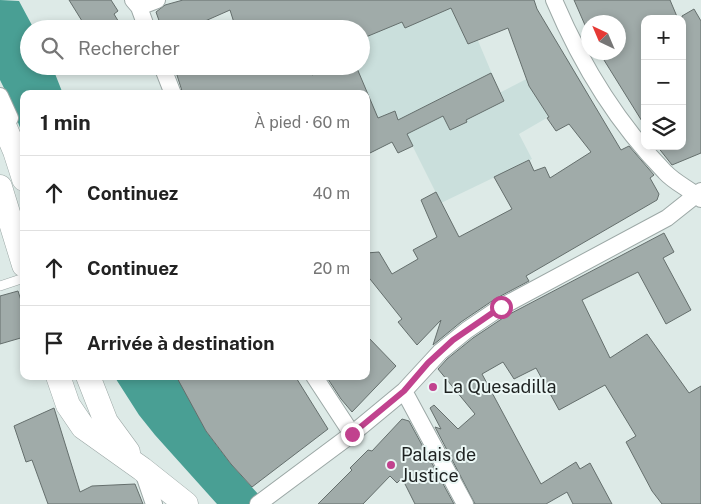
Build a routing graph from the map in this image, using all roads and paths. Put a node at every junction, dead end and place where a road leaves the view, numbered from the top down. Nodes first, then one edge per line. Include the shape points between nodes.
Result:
1 (157, 0) edge
2 (554, 0) edge
3 (136, 3) edge
4 (143, 20) edge
5 (166, 75) edge
6 (171, 90) edge
7 (0, 96) edge
8 (2, 121) edge
9 (20, 168) edge
10 (0, 187) edge
11 (699, 195) edge
12 (20, 252) edge
13 (20, 279) edge
14 (0, 286) edge
15 (59, 380) edge
16 (89, 380) edge
17 (317, 380) edge
18 (404, 391) junction
19 (352, 434) junction
20 (142, 469) junction
21 (264, 499) edge
22 (154, 504) edge
23 (186, 504) edge
24 (465, 504) edge

1 - 3 street
2 - 11 street via 574,46 606,100 665,172
3 - 4 street
5 - 6 street
7 - 8 street via 10,118
8 - 9 street
10 - 12 street
11 - 18 street via 667,218 484,318 447,346
13 - 14 lane
15 - 20 street via 68,405 83,427
16 - 20 street via 106,422
17 - 19 street
18 - 19 street
18 - 24 street
19 - 21 street
20 - 22 street
20 - 23 street

